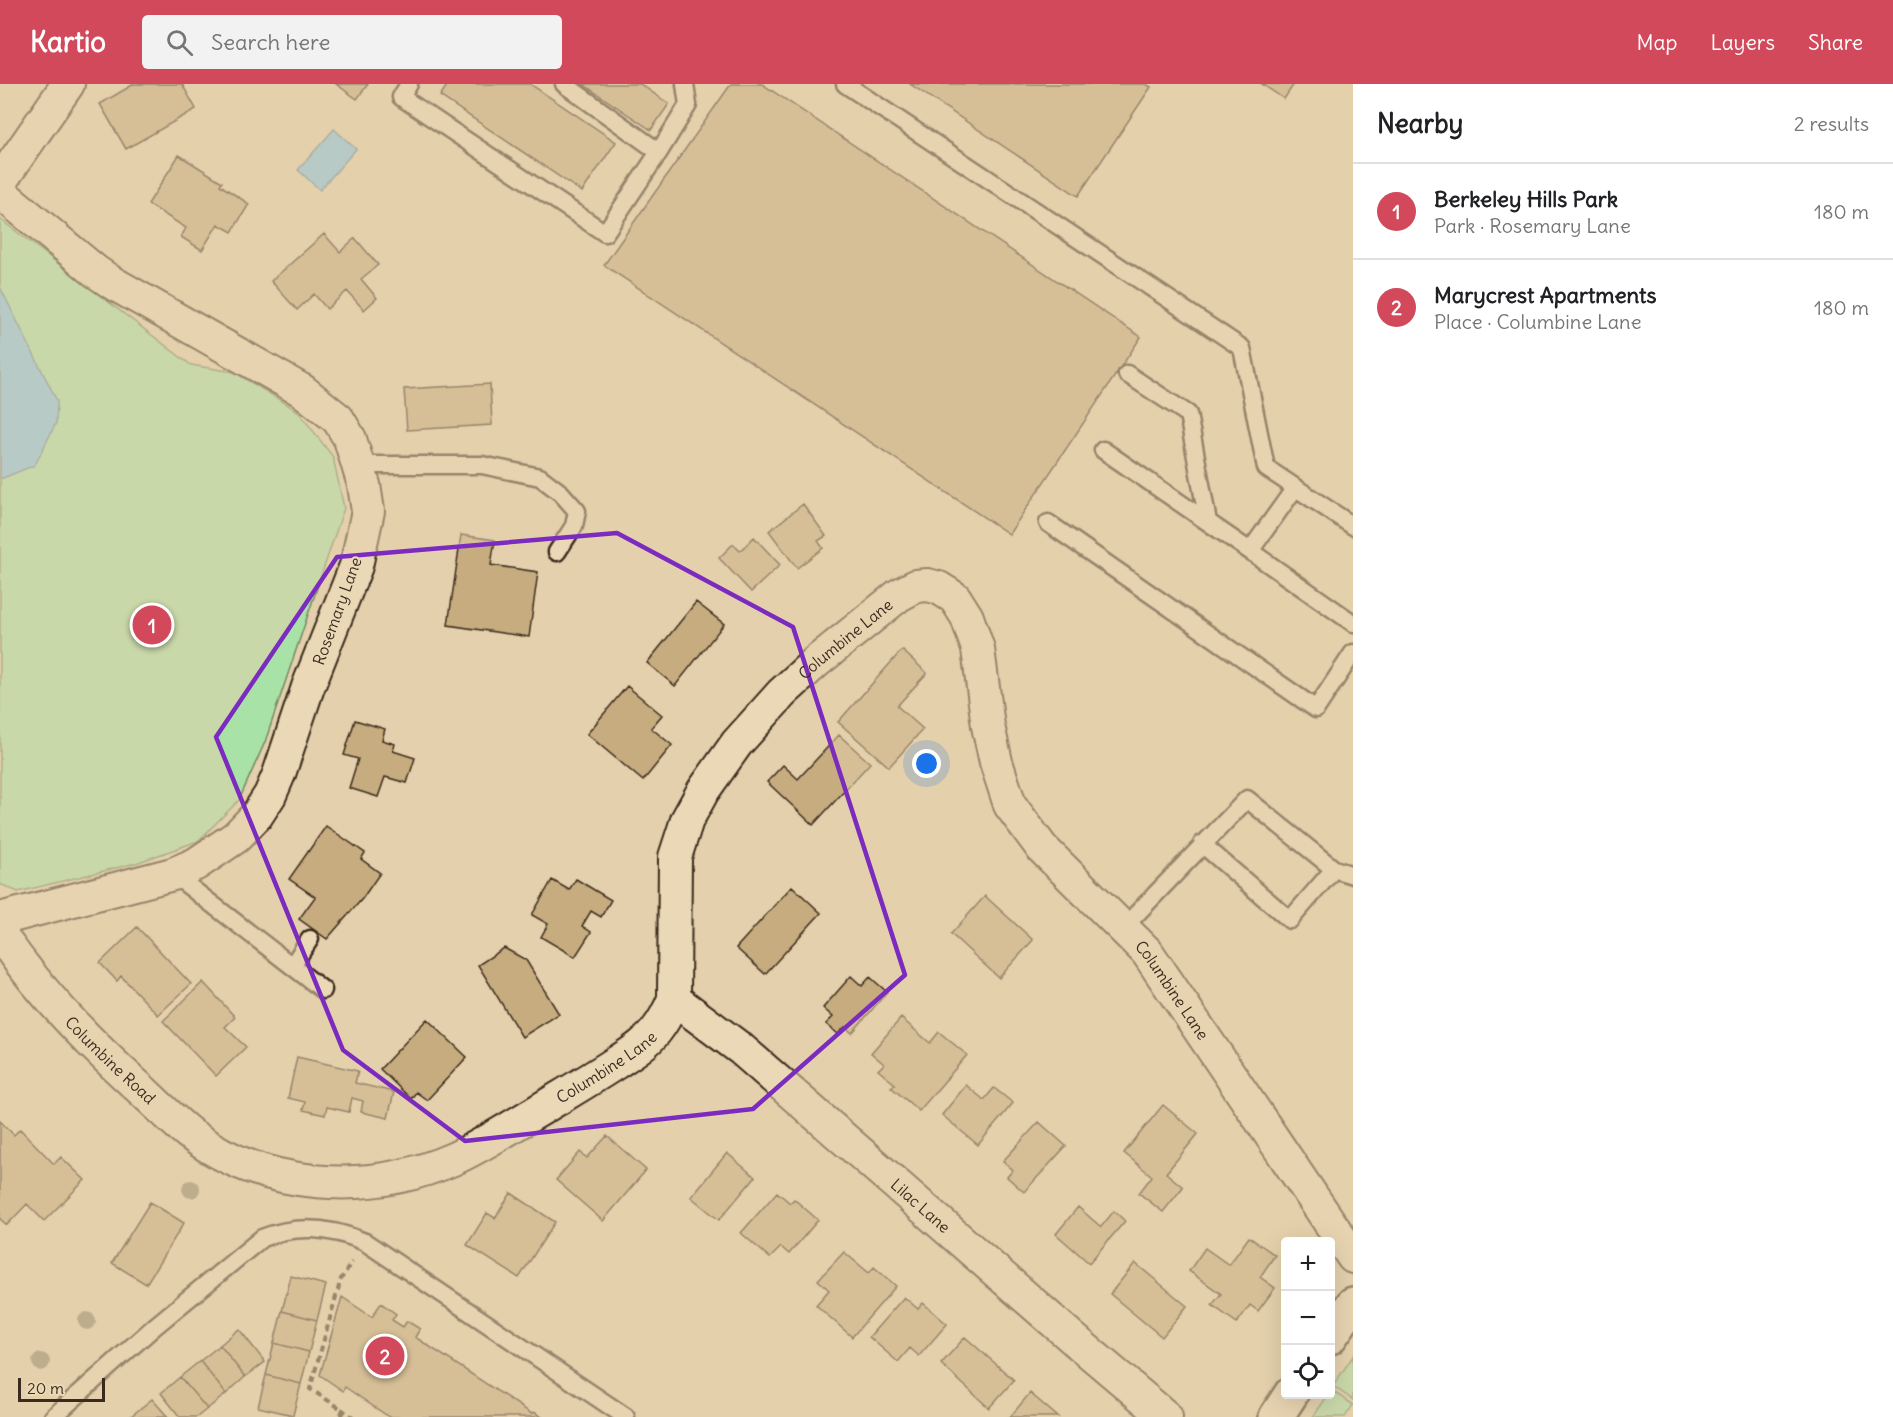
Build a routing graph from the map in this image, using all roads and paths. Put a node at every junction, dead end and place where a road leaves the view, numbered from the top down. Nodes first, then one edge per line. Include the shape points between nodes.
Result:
1 (68, 84) edge
2 (409, 84) edge
3 (564, 84) edge
4 (685, 84) edge
5 (845, 84) edge
6 (658, 152) junction
7 (0, 182) edge
8 (0, 192) edge
9 (1127, 374) dead end
10 (1103, 450) dead end
11 (358, 465) junction
12 (1295, 488) junction
13 (1208, 522) junction
14 (1048, 523) dead end
15 (1353, 526) edge
16 (1250, 551) junction
17 (557, 552) dead end
18 (1353, 623) edge
19 (1353, 653) edge
20 (1202, 844) junction
21 (1334, 868) junction
22 (173, 874) junction
23 (1353, 875) edge
24 (0, 919) edge
25 (1123, 928) junction
26 (0, 934) edge
27 (310, 939) dead end
28 (292, 966) junction
29 (323, 990) dead end
30 (674, 999) junction
31 (243, 1165) joint
32 (365, 1242) junction
33 (1353, 1257) edge
34 (1353, 1304) edge
35 (1335, 1330) edge
36 (1288, 1399) edge
37 (340, 1408) junction
38 (53, 1417) edge
39 (343, 1417) edge
40 (353, 1417) edge
41 (626, 1417) edge
42 (1166, 1417) edge
43 (1276, 1417) edge

1 - 7 street
2 - 6 lane via 401,97 605,233
3 - 6 lane
4 - 6 lane via 688,105
5 - 12 lane via 1242,348 1266,468
8 - 11 street, Rosemary Lane via 111,282 303,391 338,419
9 - 13 lane via 1188,414
10 - 13 lane
11 - 17 lane via 482,465 540,477 577,511 574,526
11 - 22 street, Rosemary Lane via 368,511 356,566 308,687 279,774 257,815 236,837 196,864
12 - 15 lane
12 - 16 lane
13 - 16 lane
14 - 19 lane via 1316,709
16 - 18 lane
20 - 21 lane via 1247,799
20 - 21 lane via 1290,920
20 - 25 lane
21 - 23 lane
22 - 24 street, Rosemary Lane
22 - 28 lane
25 - 30 street, Columbine Lane via 1042,848 1010,805 996,762 978,649 968,616 955,598 939,588 916,586 899,595 782,693 737,742 687,820 675,857
25 - 33 street, Columbine Lane via 1166,977
26 - 31 street, Columbine Road via 51,999 116,1066 190,1133
27 - 28 lane
28 - 29 lane
30 - 31 street, Columbine Lane via 655,1032 640,1047 451,1160 396,1176 345,1182 286,1178
30 - 42 street, Lilac Lane via 741,1049
32 - 37 path via 341,1279 310,1389
32 - 38 lane via 325,1229 301,1228 262,1238
32 - 41 lane
34 - 35 street
36 - 43 street
37 - 39 path
37 - 40 path

